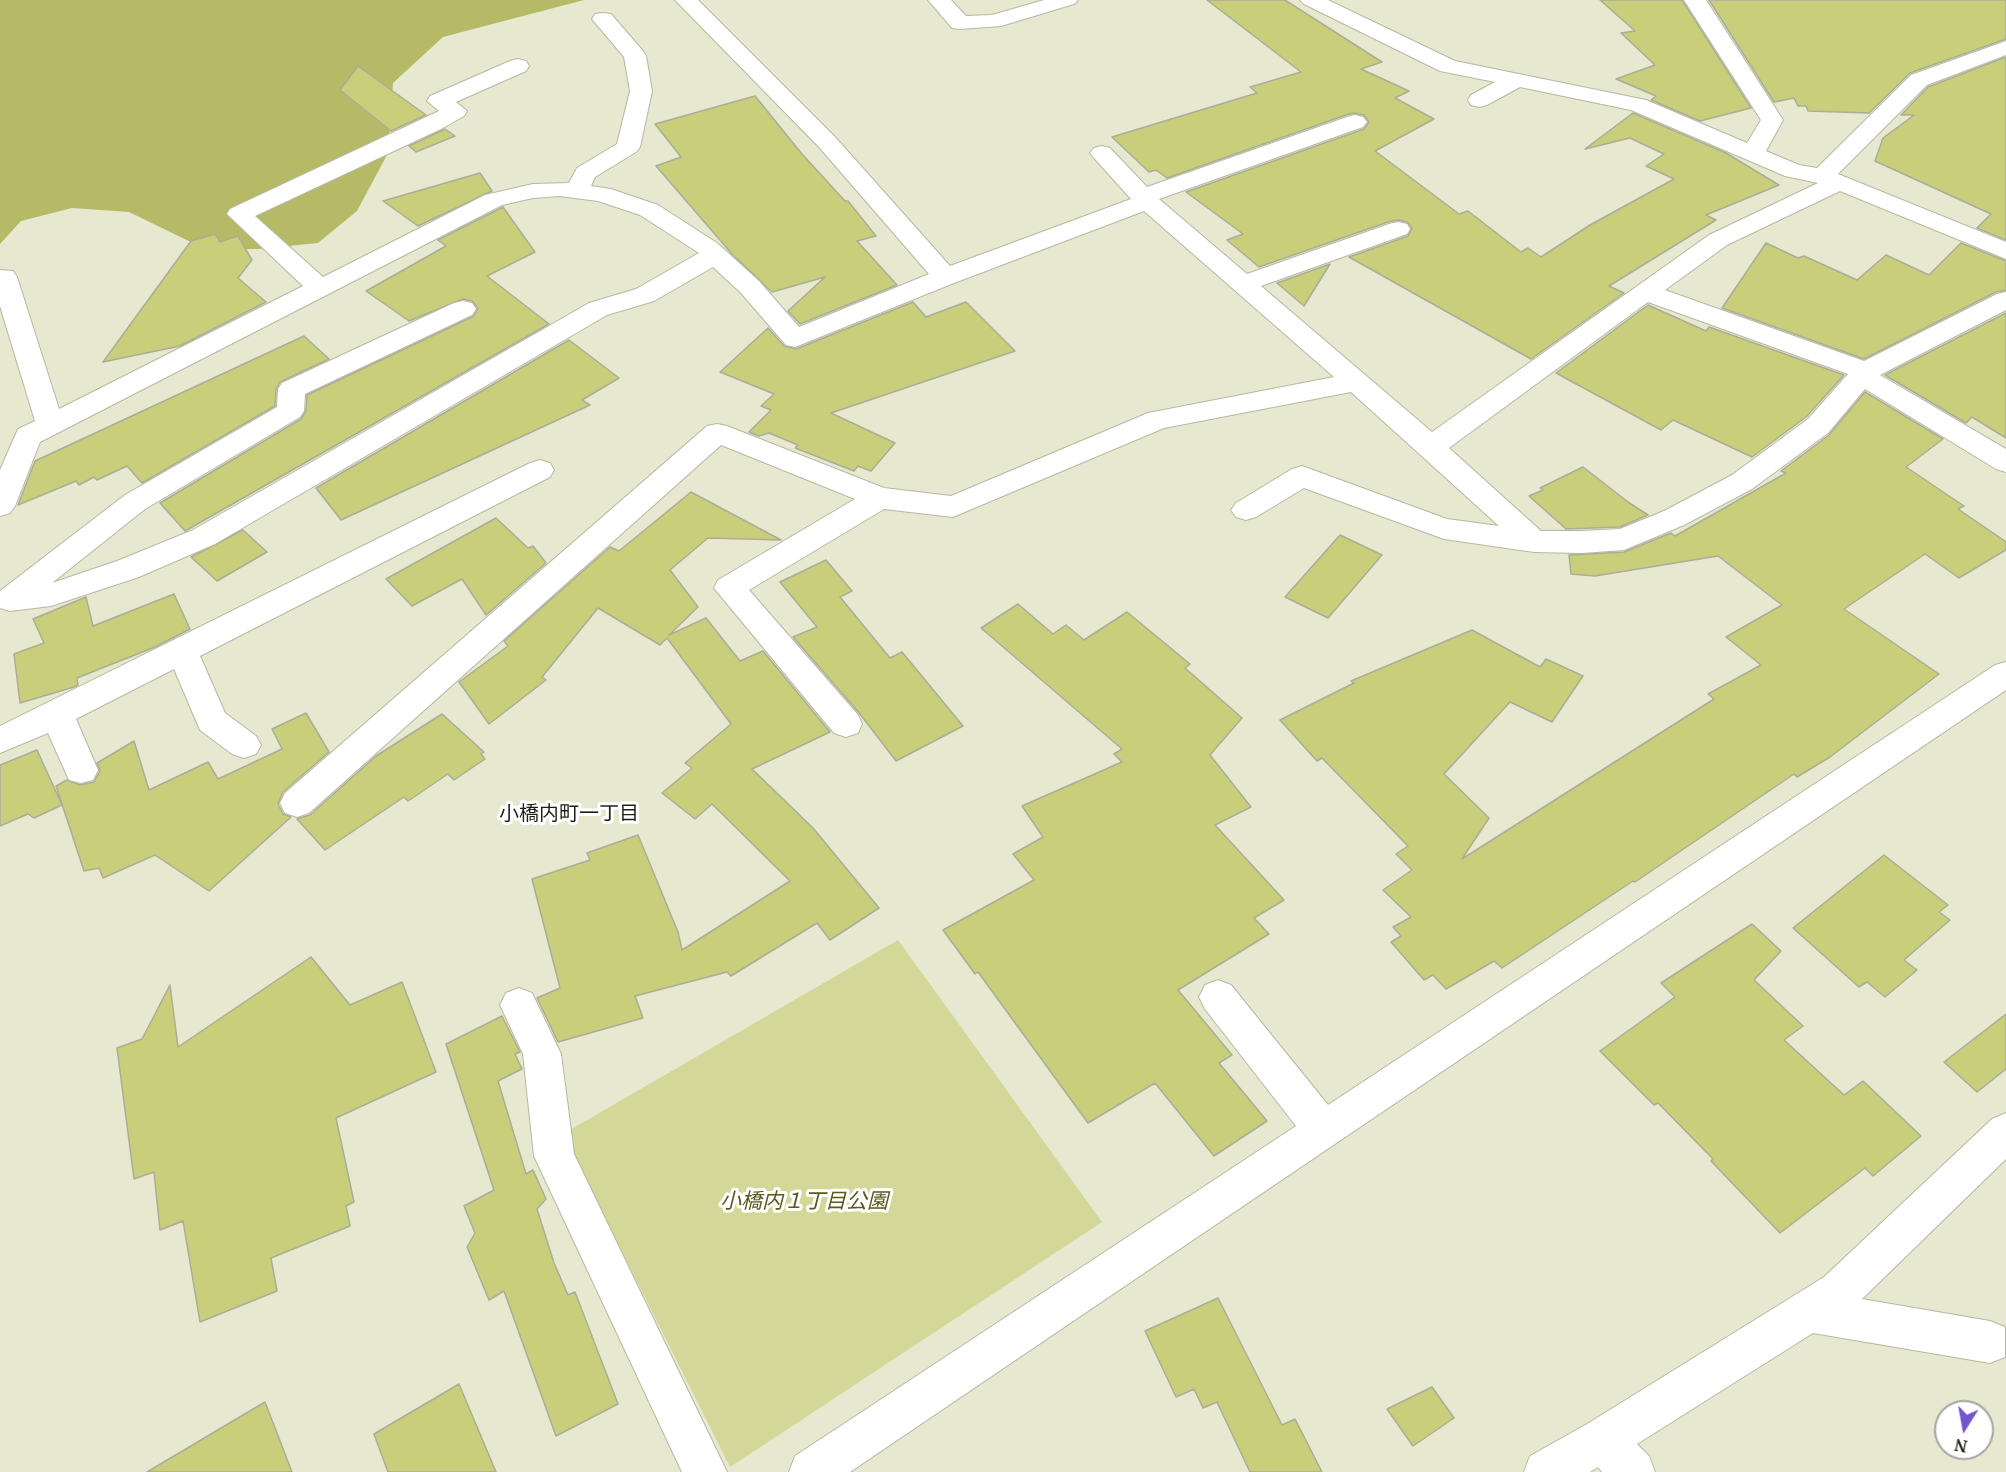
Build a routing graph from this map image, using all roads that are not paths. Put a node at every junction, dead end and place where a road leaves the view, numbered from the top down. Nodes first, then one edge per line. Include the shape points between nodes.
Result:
1 (686, 0) edge
2 (939, 0) edge
3 (1067, 0) edge
4 (1311, 0) edge
5 (1695, 0) edge
6 (1375, 8) dead end
7 (603, 20) dead end
8 (1396, 41) junction
9 (2006, 48) edge
10 (518, 66) dead end
11 (1517, 80) junction
12 (1479, 100) dead end
13 (1355, 122) dead end
14 (1102, 153) dead end
15 (1753, 153) junction
16 (1831, 179) junction
17 (577, 191) junction
18 (1145, 199) junction
19 (1398, 229) dead end
20 (2006, 251) edge
21 (715, 255) junction
22 (945, 277) junction
23 (1243, 284) junction
24 (319, 287) junction
25 (3, 291) edge
26 (1647, 293) junction
27 (2006, 300) edge
28 (464, 309) dead end
29 (1863, 373) junction
30 (1357, 382) junction
31 (50, 425) junction
32 (1431, 447) junction
33 (2006, 462) edge
34 (540, 470) dead end
35 (880, 498) junction
36 (0, 506) edge
37 (1246, 510) dead end
38 (1534, 541) junction
39 (182, 650) junction
40 (2006, 674) edge
41 (57, 714) junction
42 (846, 724) dead end
43 (0, 740) edge
44 (244, 745) dead end
45 (81, 770) dead end
46 (297, 803) dead end
47 (1218, 997) dead end
48 (519, 1005) dead end
49 (1324, 1131) junction
50 (2006, 1132) edge
51 (1808, 1311) junction
52 (1990, 1342) dead end
53 (1603, 1440) junction
54 (705, 1472) edge
55 (811, 1472) edge
56 (1546, 1472) edge
57 (1633, 1472) edge

1 - 22 street via 827,142
2 - 3 street via 960,23 993,21
4 - 8 street
5 - 15 street via 1772,120
6 - 8 street
7 - 17 street via 635,56 641,91 628,147 585,173
8 - 11 street via 1448,66
9 - 16 street via 1919,80
10 - 24 street via 438,101 456,111 433,124 239,214
11 - 12 street
11 - 15 street via 1638,105
13 - 18 street
14 - 18 street
15 - 16 street via 1793,171
16 - 20 street
16 - 26 street via 1718,240
17 - 21 street via 602,194 649,210
17 - 24 street via 533,191 494,200
18 - 22 street
18 - 23 street
19 - 23 street
21 - 22 street via 750,287 795,339
21 - 28 street via 645,295 598,309 204,537 51,595 10,600 135,502 290,411 292,389
23 - 30 street
24 - 31 street
25 - 31 street
26 - 29 street
26 - 32 street
27 - 29 street
29 - 33 street
29 - 38 street via 1818,426 1742,483 1674,518 1624,539 1582,543
30 - 32 street
30 - 35 street via 1158,420 952,507
31 - 36 street via 28,436
32 - 38 street
34 - 39 street
35 - 42 street via 729,588
35 - 46 street via 717,433
37 - 38 street via 1302,476 1444,529
39 - 41 street
39 - 44 street via 212,721
40 - 49 street
41 - 43 street
41 - 45 street
47 - 49 street
48 - 54 street via 542,1054 554,1156
49 - 55 street
50 - 51 street via 1839,1292
51 - 52 street
51 - 53 street
53 - 56 street
53 - 57 street

